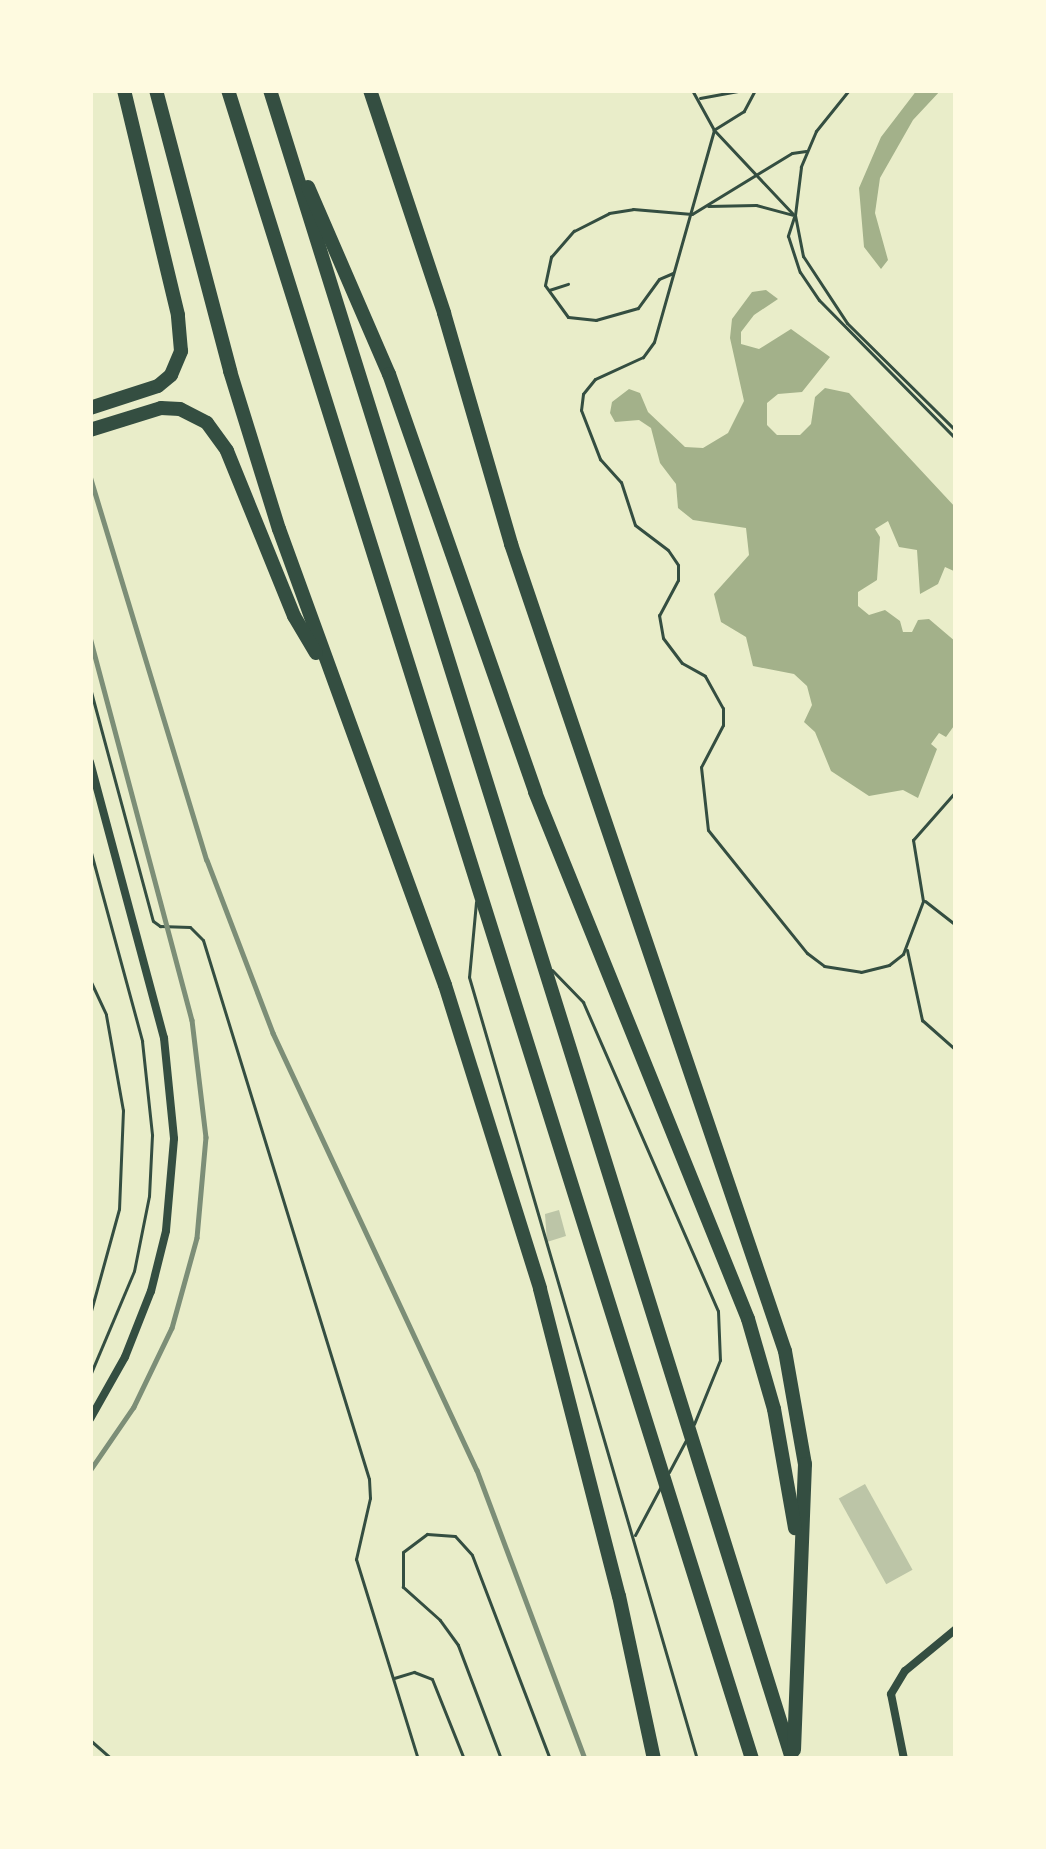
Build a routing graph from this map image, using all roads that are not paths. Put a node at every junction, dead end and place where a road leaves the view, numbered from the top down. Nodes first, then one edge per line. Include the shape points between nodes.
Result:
1 (124, 90) edge
2 (157, 90) edge
3 (228, 90) edge
4 (270, 90) edge
5 (370, 90) edge
6 (279, 122) junction
7 (90, 408) edge
8 (90, 430) edge
9 (301, 614) junction
10 (90, 762) edge
11 (477, 888) junction
12 (539, 957) junction
13 (90, 980) edge
14 (90, 1315) edge
15 (90, 1419) edge
16 (634, 1537) junction
17 (799, 1562) junction
18 (956, 1628) edge
19 (90, 1740) edge
20 (112, 1759) edge
21 (654, 1759) edge
22 (697, 1759) edge
23 (752, 1759) edge
24 (792, 1759) edge
25 (904, 1759) edge

1 - 7 highway via 181,351 158,386
2 - 9 highway
3 - 11 highway
4 - 6 highway
5 - 17 highway via 511,544 766,1289 805,1464
6 - 12 highway
6 - 17 highway via 389,374 535,792 748,1319 787,1471
8 - 9 highway via 160,408 207,423
9 - 21 highway via 445,985 514,1202 581,1442
10 - 15 street via 162,1028 174,1150 151,1291
11 - 16 lane via 469,977
11 - 23 highway
12 - 16 lane via 583,1002 718,1311 720,1360
12 - 24 highway
13 - 14 lane via 106,1015 123,1110 112,1249
16 - 22 lane
17 - 24 highway
18 - 25 street via 905,1671 891,1694
19 - 20 lane

